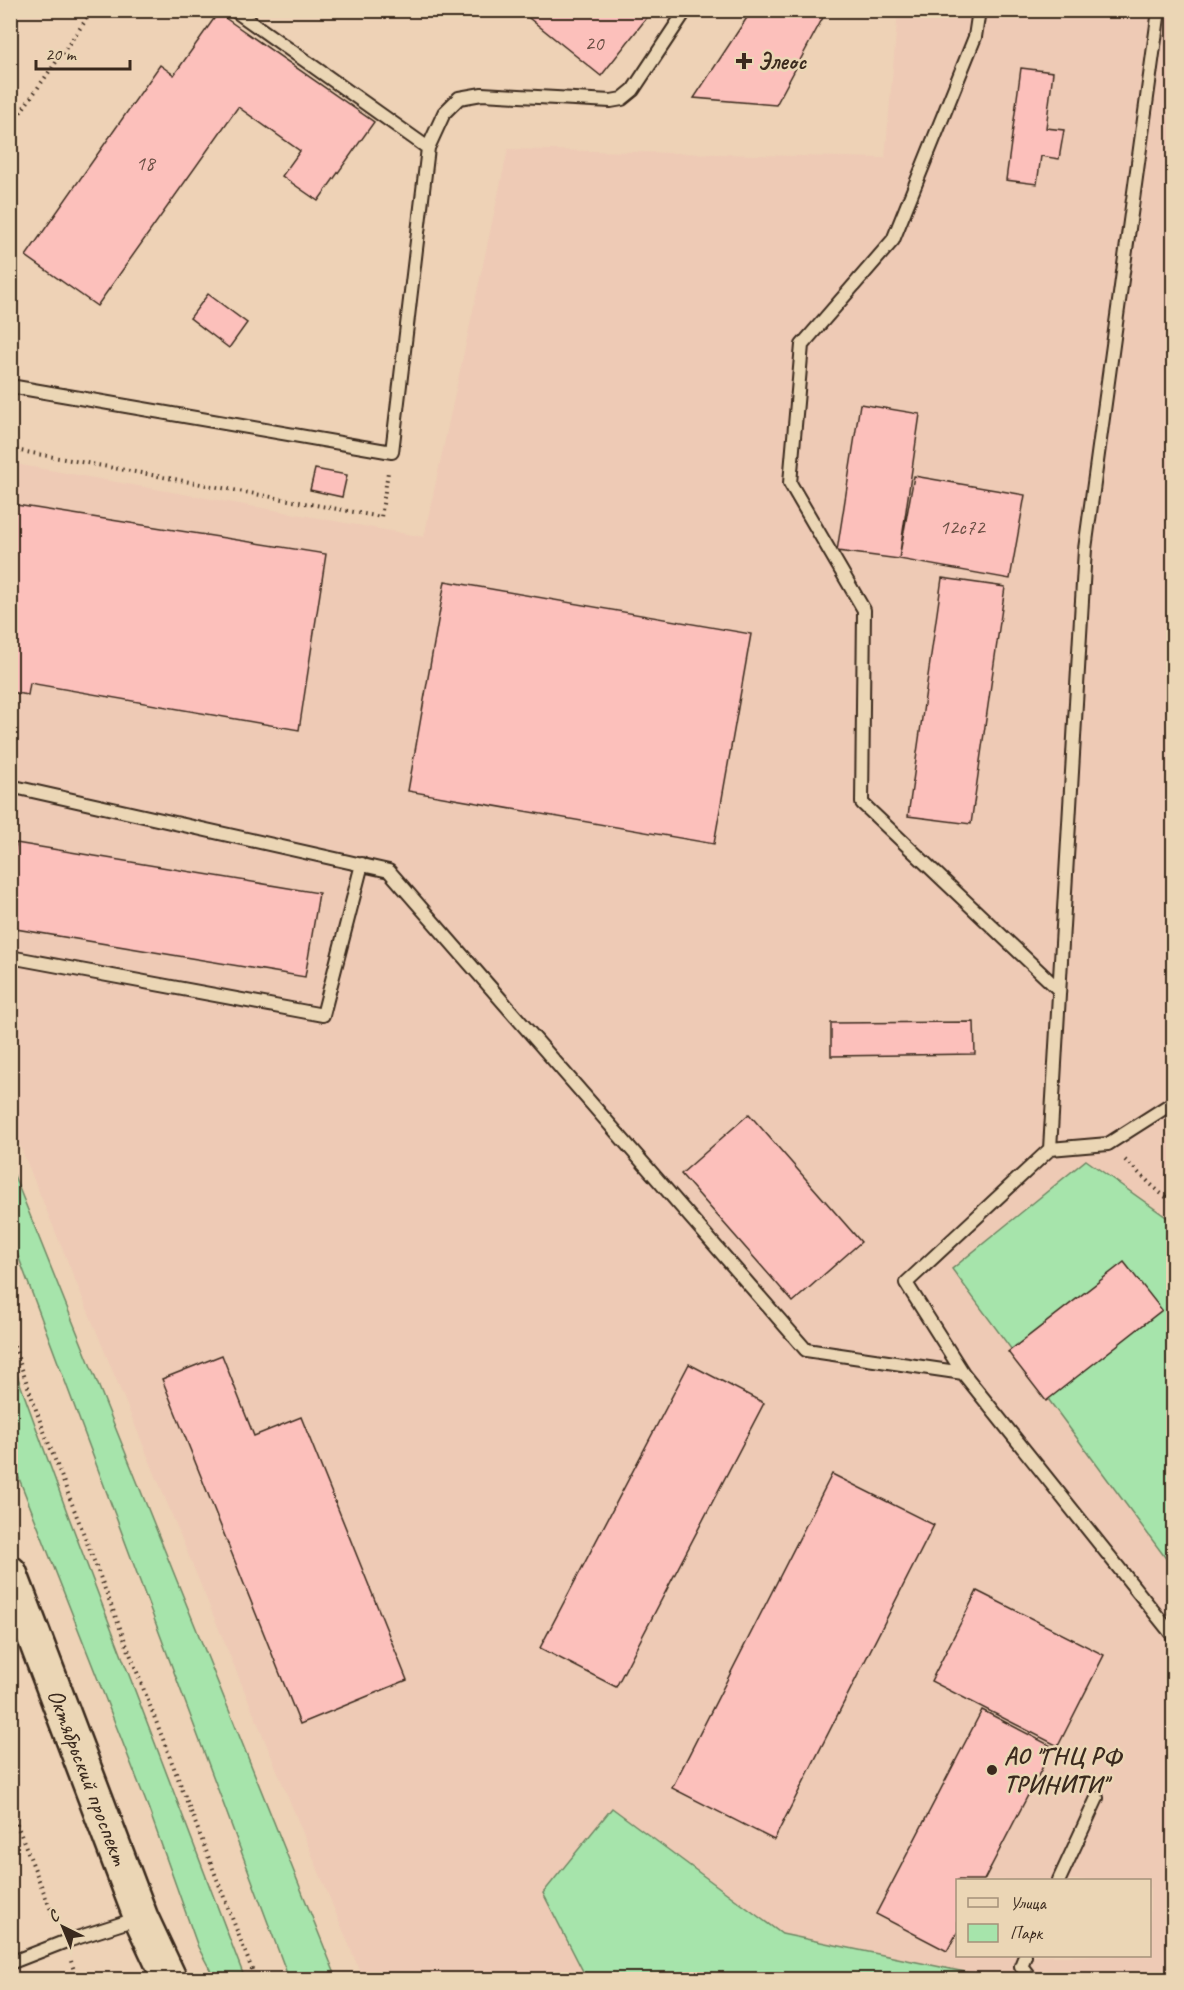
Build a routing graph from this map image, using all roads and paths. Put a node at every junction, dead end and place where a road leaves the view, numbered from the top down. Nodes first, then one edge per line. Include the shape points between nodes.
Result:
1 (93, 10) edge
2 (234, 10) edge
3 (686, 10) edge
4 (978, 10) edge
5 (1159, 10) edge
6 (10, 127) edge
7 (428, 148) junction
8 (10, 386) edge
9 (10, 449) edge
10 (392, 452) junction
11 (10, 786) edge
12 (363, 864) junction
13 (10, 957) edge
14 (1059, 990) junction
15 (1173, 1102) edge
16 (1108, 1143) junction
17 (1050, 1149) junction
18 (1173, 1203) edge
19 (10, 1335) edge
20 (963, 1373) junction
21 (10, 1573) edge
22 (1173, 1637) edge
23 (1097, 1798) dead end
24 (10, 1807) edge
25 (1060, 1879) edge
26 (141, 1918) junction
27 (64, 1942) junction
28 (1025, 1957) edge
29 (10, 1963) edge
30 (170, 1980) edge
31 (256, 1980) edge
32 (1032, 1980) edge

1 - 6 path
2 - 7 lane
3 - 7 lane via 633,90 622,99 482,94 459,98 444,113
4 - 14 lane via 975,37 893,240 802,345 790,483 864,610 862,803
5 - 14 lane via 1085,549
7 - 10 lane
8 - 10 lane
9 - 10 path via 381,517
11 - 12 lane
12 - 13 lane via 323,1015
12 - 20 lane via 389,871 806,1350
14 - 17 lane
15 - 16 lane
16 - 17 lane
16 - 18 path
17 - 20 lane via 906,1283
19 - 31 path
20 - 22 lane
21 - 26 main road, Октябрьский проспект
23 - 25 lane
24 - 27 path
26 - 27 lane
26 - 30 main road, Октябрьский проспект
27 - 29 lane
28 - 32 lane via 1021,1966

